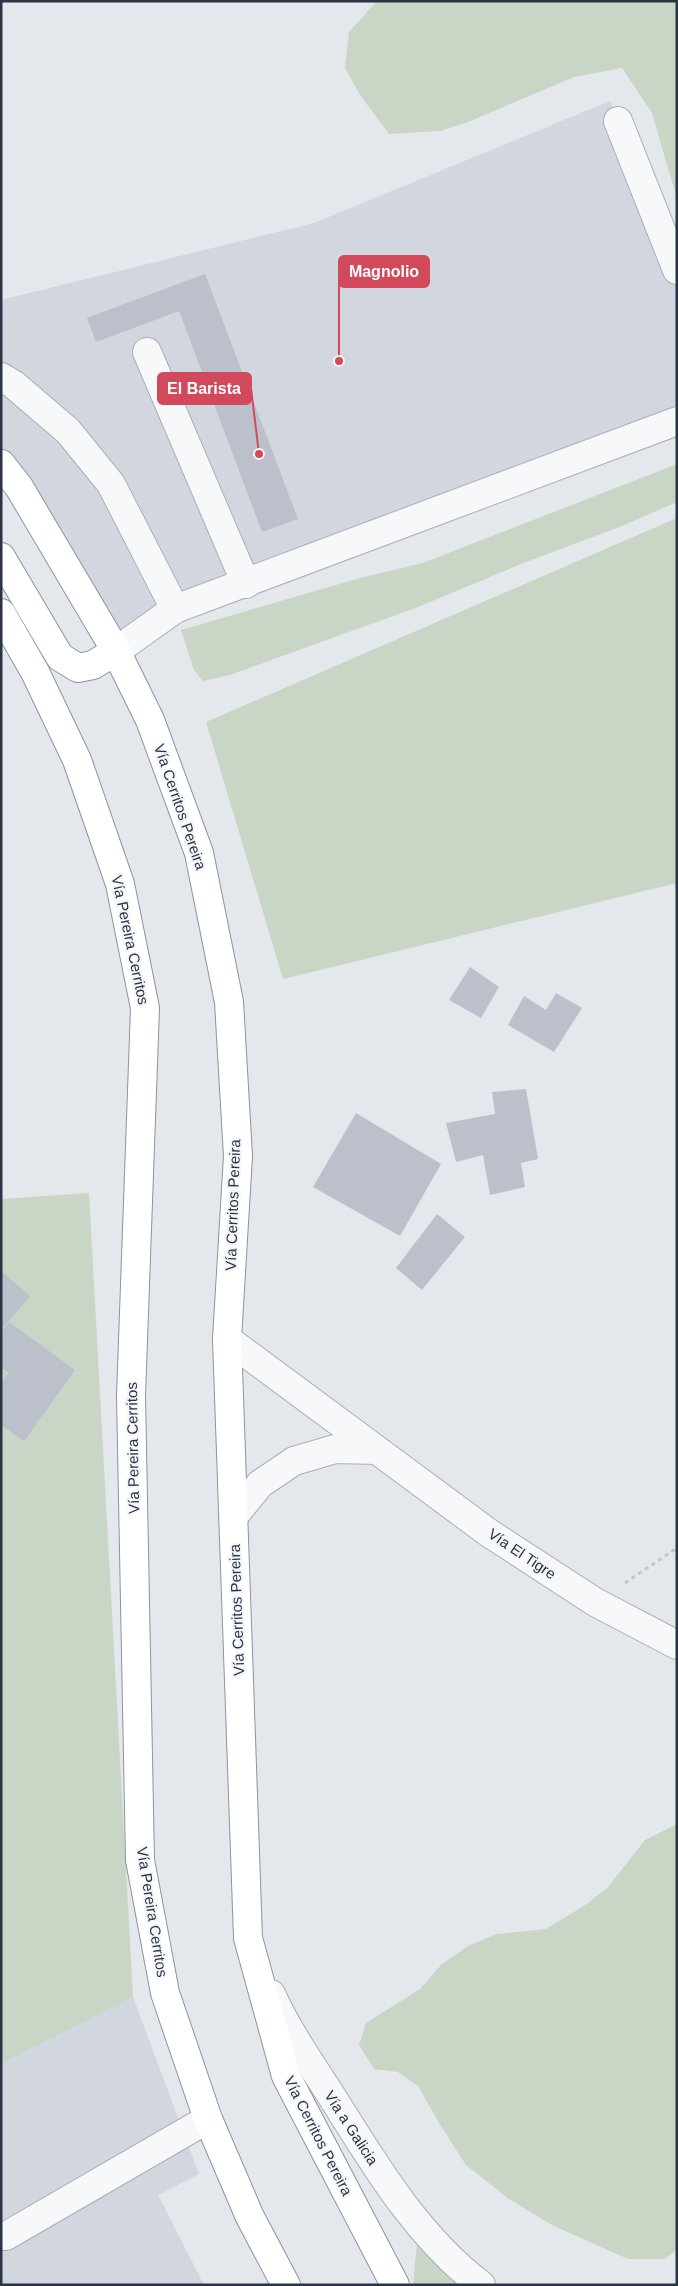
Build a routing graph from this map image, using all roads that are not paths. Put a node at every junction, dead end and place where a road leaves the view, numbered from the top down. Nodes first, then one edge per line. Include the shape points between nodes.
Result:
1 (618, 121) dead end
2 (677, 270) edge
3 (147, 352) dead end
4 (1, 377) edge
5 (677, 421) edge
6 (1, 464) edge
7 (1, 557) edge
8 (246, 584) junction
9 (175, 609) junction
10 (1, 613) edge
11 (116, 651) junction
12 (227, 1339) junction
13 (376, 1450) junction
14 (234, 1516) junction
15 (677, 1645) edge
16 (249, 1945) junction
17 (208, 2120) junction
18 (6, 2236) dead end
19 (286, 2285) edge
20 (395, 2285) edge
21 (481, 2285) edge

1 - 2 street
3 - 8 street
4 - 9 street via 68,431 111,484
5 - 8 street
6 - 11 highway, Vía Cerritos Pereira via 19,487
7 - 11 highway via 60,657 78,668 93,665
8 - 9 street
9 - 11 street
10 - 17 highway, Vía Pereira Cerritos via 36,672 77,760 120,884 146,1008 131,1396 140,1860 165,1993
11 - 12 highway, Vía Cerritos Pereira via 150,720 199,853 229,1002 238,1156
12 - 13 street, Vía El Tigre
12 - 14 highway, Vía Cerritos Pereira
13 - 14 street via 335,1449 294,1460 260,1484
13 - 15 street, Vía El Tigre via 489,1533 595,1602
14 - 16 highway, Vía Cerritos Pereira
16 - 20 highway, Vía Cerritos Pereira via 286,2076
16 - 21 street, Vía a Galicia via 281,2018 367,2155 419,2224 464,2272
17 - 18 street
17 - 19 highway, Vía Pereira Cerritos via 250,2217

